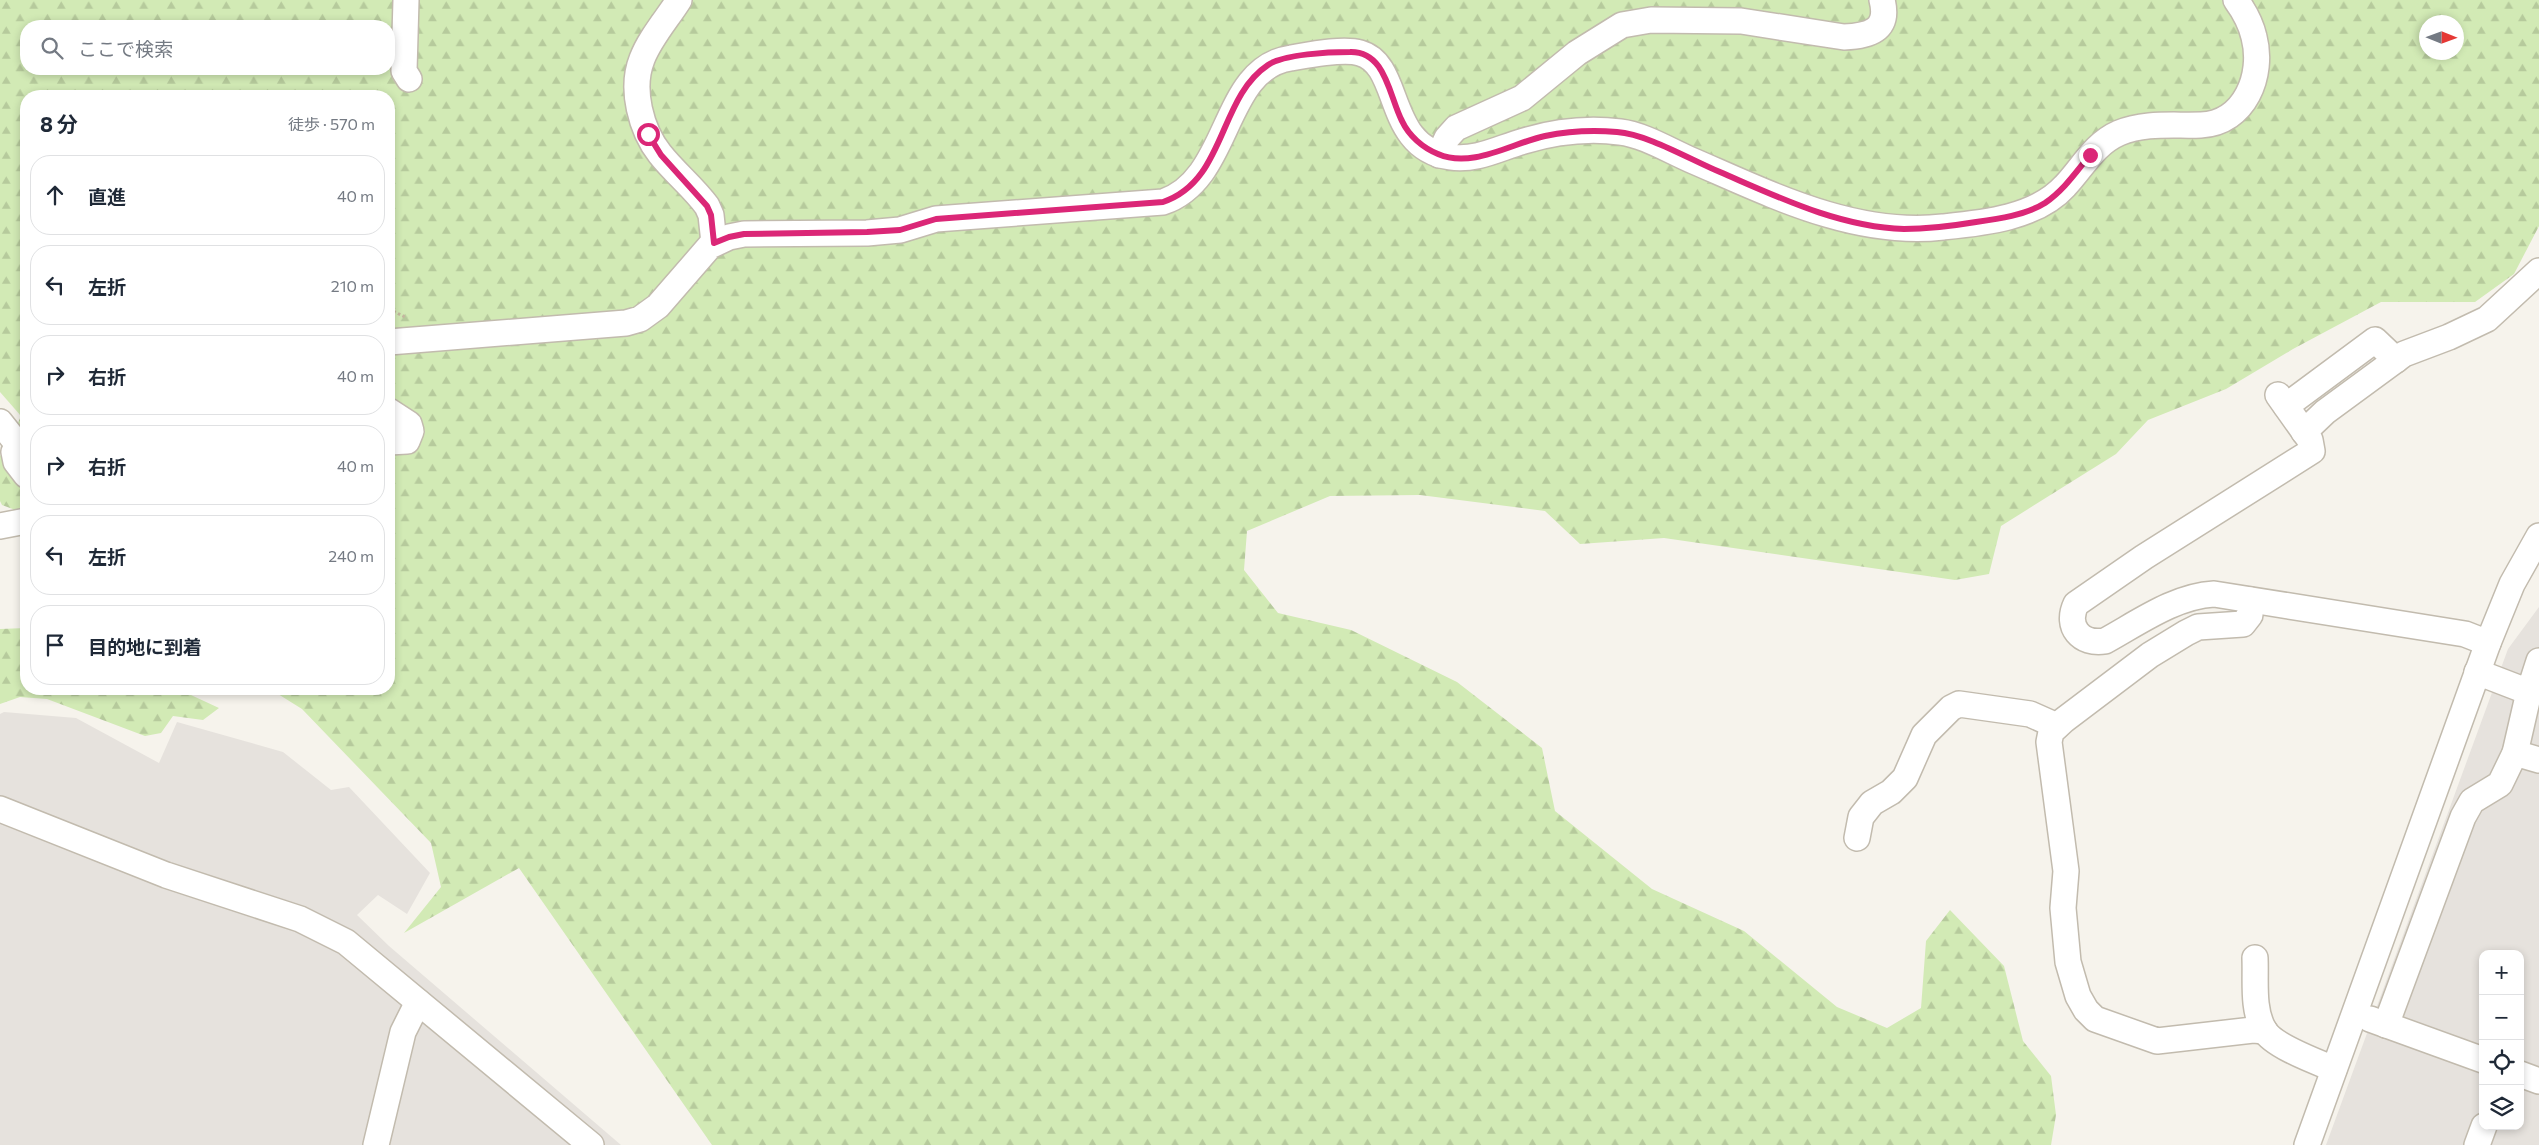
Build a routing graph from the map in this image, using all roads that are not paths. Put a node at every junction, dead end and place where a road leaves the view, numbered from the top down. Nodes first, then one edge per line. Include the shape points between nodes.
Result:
1 (406, 0) edge
2 (679, 0) edge
3 (1882, 0) edge
4 (2236, 0) edge
5 (409, 79) dead end
6 (1439, 155) junction
7 (714, 243) junction
8 (2539, 271) edge
9 (395, 342) edge
10 (2396, 360) junction
11 (395, 415) edge
12 (0, 422) edge
13 (2304, 432) junction
14 (395, 442) edge
15 (20, 443) edge
16 (20, 447) edge
17 (20, 467) edge
18 (20, 522) edge
19 (0, 526) edge
20 (2539, 536) edge
21 (2250, 600) junction
22 (2488, 643) junction
23 (2539, 661) edge
24 (2478, 672) junction
25 (2529, 692) junction
26 (2057, 726) junction
27 (2515, 753) junction
28 (2539, 760) edge
29 (0, 809) edge
30 (1857, 838) dead end
31 (2255, 958) dead end
32 (418, 1002) junction
33 (2354, 1013) junction
34 (2386, 1025) junction
35 (2265, 1031) junction
36 (2479, 1059) edge
37 (2334, 1069) junction
38 (2524, 1075) edge
39 (2539, 1081) edge
40 (2483, 1130) edge
41 (376, 1145) edge
42 (591, 1145) edge
43 (2307, 1145) edge
44 (2477, 1145) edge

1 - 5 street via 404,71
2 - 7 street via 642,59 639,105 653,144 707,206
3 - 6 street via 1882,22 1871,34 1861,36 1844,37 1740,21 1651,20 1622,25 1577,53 1522,98 1456,128
4 - 6 street via 2250,24 2257,54 2252,86 2240,106 2222,121 2210,124 2143,127 2117,134 2098,147 2064,187 2042,205 1992,220 1940,228 1903,229 1848,220 1787,201 1647,140 1619,132 1562,132 1521,141 1480,156
6 - 7 street via 1416,139 1402,123 1383,74 1371,57 1354,51 1291,58 1269,64 1257,76 1242,93 1217,149 1196,180 1179,195 1163,202 936,219 900,230 876,232 744,234
7 - 9 street via 658,306 640,319 626,323
8 - 10 street via 2487,319
10 - 13 street via 2325,412
10 - 13 street via 2375,340 2282,400
11 - 14 street via 409,424 411,431 407,441
12 - 15 street
13 - 21 street via 2312,451 2144,557 2076,604 2071,615 2073,627 2094,643 2105,641 2180,601 2198,595 2214,594
16 - 17 street via 14,452
18 - 19 street
20 - 22 street via 2512,584
21 - 22 street via 2465,634
21 - 26 street via 2250,615 2243,624 2198,627 2186,632 2150,655
22 - 24 street
23 - 25 street
24 - 25 street
24 - 33 street
25 - 27 street
26 - 30 street via 2030,714 1959,704 1951,708 1924,735 1906,778 1872,803 1861,817
26 - 35 street via 2049,742 2066,871 2063,908 2068,962 2078,996 2086,1010 2095,1019 2156,1040
27 - 28 street
27 - 34 street via 2500,784 2472,802 2464,817
29 - 32 street via 166,875 318,926 346,942
31 - 35 street via 2256,1005
32 - 41 street via 403,1032
32 - 42 street
33 - 34 street
33 - 37 street
34 - 36 street
35 - 37 street via 2293,1052
37 - 43 street
38 - 39 street
40 - 44 street

